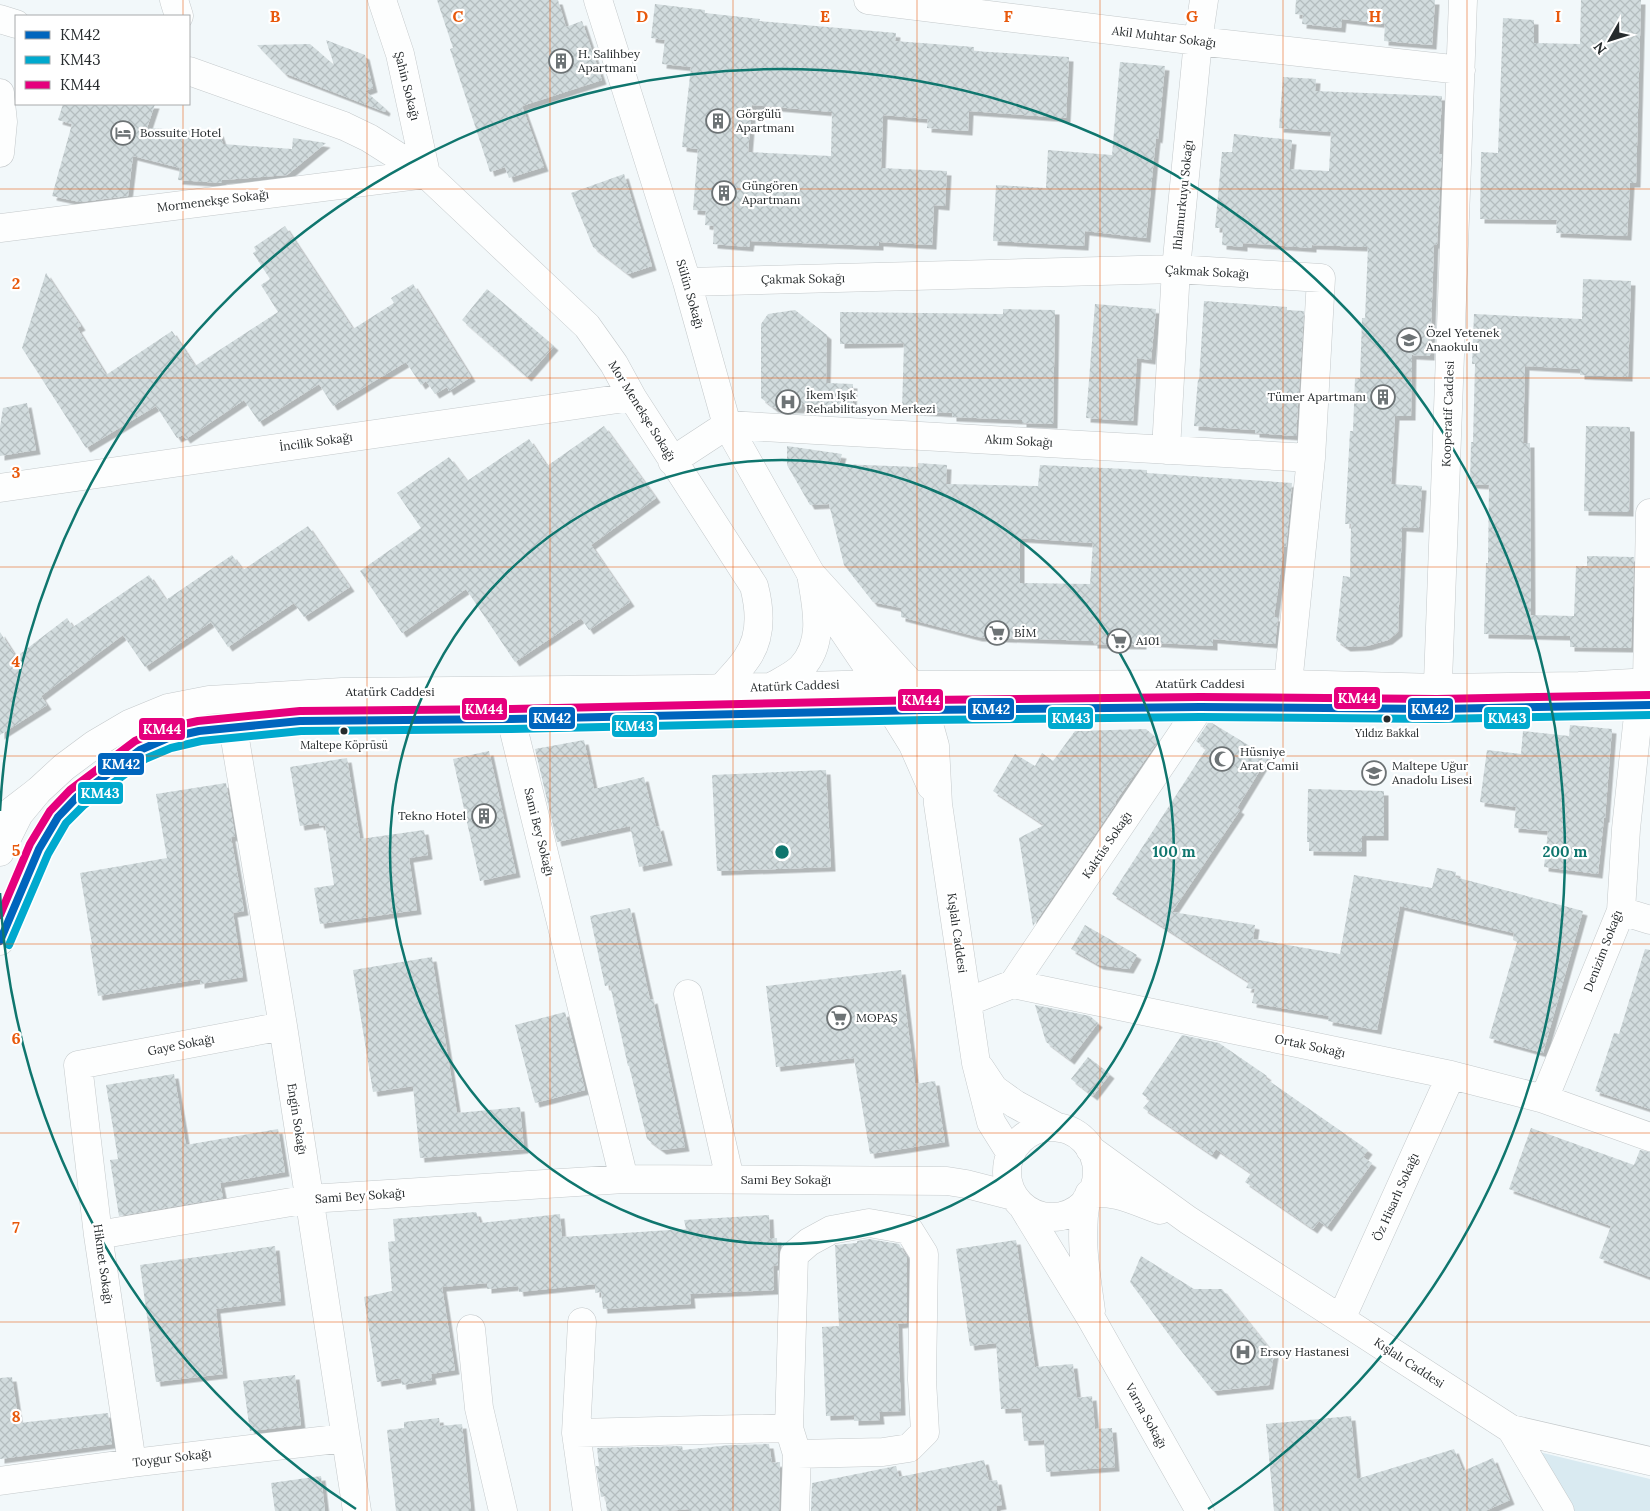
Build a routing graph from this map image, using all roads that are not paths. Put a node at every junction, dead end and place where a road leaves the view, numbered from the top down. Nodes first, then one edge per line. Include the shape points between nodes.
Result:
1 (174, 0) edge
2 (382, 0) edge
3 (598, 0) edge
4 (868, 0) edge
5 (1204, 0) edge
6 (1463, 0) edge
7 (944, 5) edge
8 (179, 15) edge
9 (0, 20) edge
10 (15, 24) edge
11 (1198, 41) junction
12 (191, 65) edge
13 (1461, 70) junction
14 (0, 93) edge
15 (0, 153) edge
16 (426, 174) junction
17 (0, 228) edge
18 (1176, 269) junction
19 (687, 282) junction
20 (632, 397) junction
21 (727, 425) junction
22 (1166, 450) junction
23 (1311, 458) junction
24 (672, 461) junction
25 (0, 488) edge
26 (1650, 513) edge
27 (811, 574) junction
28 (879, 684) junction
29 (1288, 684) junction
30 (912, 685) junction
31 (771, 687) junction
32 (722, 688) junction
33 (1647, 693) edge
34 (1437, 698) junction
35 (1200, 707) junction
36 (925, 710) junction
37 (892, 712) junction
38 (512, 719) junction
39 (234, 727) junction
40 (38, 791) junction
41 (938, 804) junction
42 (0, 820) edge
43 (0, 852) edge
44 (1621, 911) junction
45 (1650, 920) edge
46 (0, 941) edge
47 (1014, 984) junction
48 (688, 994) dead end
49 (967, 1002) junction
50 (283, 1026) junction
51 (976, 1063) junction
52 (78, 1065) joint
53 (1451, 1076) junction
54 (1544, 1099) junction
55 (1059, 1128) junction
56 (1650, 1137) edge
57 (1090, 1149) junction
58 (1009, 1159) junction
59 (624, 1179) junction
60 (730, 1179) junction
61 (947, 1181) junction
62 (1088, 1197) junction
63 (309, 1199) junction
64 (1018, 1201) junction
65 (1188, 1220) junction
66 (98, 1235) junction
67 (1341, 1319) junction
68 (1092, 1320) junction
69 (582, 1322) dead end
70 (471, 1329) dead end
71 (789, 1428) junction
72 (1511, 1430) junction
73 (576, 1433) junction
74 (345, 1438) junction
75 (797, 1454) junction
76 (1650, 1461) edge
77 (132, 1463) junction
78 (0, 1481) edge
79 (357, 1511) edge
80 (503, 1511) edge
81 (587, 1511) edge
82 (795, 1511) edge
83 (1200, 1511) edge
84 (1560, 1511) edge

1 - 8 main road
2 - 16 main road, Şahin Sokağı via 400,54
3 - 19 main road, Sülün Sokağı
4 - 7 main road, Akil Muhtar Sokağı
5 - 11 main road, Ihlamurkuyu Sokağı
6 - 13 main road, Kooperatif Caddesi
7 - 11 main road, Akil Muhtar Sokağı
9 - 10 main road
11 - 13 main road, Akil Muhtar Sokağı
11 - 18 main road, Ihlamurkuyu Sokağı
12 - 16 main road, Mor Menekşe Sokağı via 370,138
13 - 34 main road, Kooperatif Caddesi
14 - 15 main road via 3,122
16 - 17 main road, Mormenekşe Sokağı
16 - 20 main road, Mor Menekşe Sokağı via 587,326
18 - 19 main road, Çakmak Sokağı
18 - 22 main road, Ihlamurkuyu Sokağı
18 - 23 main road, Çakmak Sokağı via 1321,278
19 - 21 main road, Sülün Sokağı
20 - 24 main road, Mor Menekşe Sokağı
20 - 25 main road, İncilik Sokağı
21 - 22 main road, Akım Sokağı
21 - 24 main road
21 - 27 main road, Sülün Sokağı
22 - 23 main road, Akım Sokağı
23 - 29 main road, Çakmak Sokağı
24 - 32 main road, Mor Menekşe Sokağı via 754,586 759,605 759,624 750,653
26 - 33 main road, Denizim Sokağı
27 - 28 main road, Kışlalı Caddesi via 851,645
27 - 30 main road, Kışlalı Caddesi
27 - 31 main road via 818,621 811,653 793,674
28 - 30 main road, Atatürk Caddesi
28 - 31 main road, Atatürk Caddesi
28 - 37 main road, Kışlalı Caddesi
29 - 30 main road, Atatürk Caddesi
29 - 34 main road, Atatürk Caddesi
30 - 36 main road, Kışlalı Caddesi
31 - 32 main road, Atatürk Caddesi
32 - 40 main road, Atatürk Caddesi via 342,692 209,700 168,708 129,724 95,744
33 - 34 main road, Atatürk Caddesi
33 - 44 main road, Denizim Sokağı via 1626,828
34 - 35 main road, Atatürk Caddesi
35 - 36 main road, Atatürk Caddesi
35 - 47 main road, Kaktüs Sokağı
36 - 37 main road, Atatürk Caddesi
36 - 41 main road, Kışlalı Caddesi via 935,746
37 - 38 main road, Atatürk Caddesi
37 - 41 main road, Kışlalı Caddesi via 914,745
38 - 39 main road, Atatürk Caddesi via 300,721
38 - 59 main road, Sami Bey Sokağı
39 - 46 main road, Atatürk Caddesi via 168,738 140,750 77,797 51,826
39 - 50 main road, Engin Sokağı
40 - 42 main road
40 - 43 main road, Atatürk Caddesi via 19,814
41 - 49 main road, Kışlalı Caddesi
44 - 45 main road
44 - 54 main road, Denizim Sokağı
47 - 49 main road
47 - 53 main road, Ortak Sokağı
48 - 60 main road
49 - 51 main road, Kışlalı Caddesi
50 - 52 main road, Gaye Sokağı
50 - 63 main road, Engin Sokağı
51 - 55 main road via 994,1089
51 - 58 main road, Kışlalı Caddesi via 992,1122
52 - 66 main road, Hikmet Sokağı
53 - 54 main road, Ortak Sokağı
53 - 67 main road, Öz Hisarlı Sokağı
54 - 56 main road, Ortak Sokağı
55 - 57 main road via 1082,1139
55 - 58 main road via 1034,1131 1021,1140
57 - 62 main road via 1097,1170 1096,1181
57 - 65 main road, Kışlalı Caddesi
58 - 61 main road
58 - 64 main road via 1008,1180
59 - 60 main road, Sami Bey Sokağı
59 - 63 main road, Sami Bey Sokağı
60 - 61 main road, Sami Bey Sokağı
61 - 64 main road
62 - 64 main road via 1076,1211 1049,1218 1035,1214
62 - 65 main road, Kışlalı Caddesi via 1099,1192 1111,1193
62 - 68 main road via 1082,1246
63 - 66 main road, Sami Bey Sokağı
63 - 74 main road, Engin Sokağı
64 - 68 main road, Varna Sokağı
65 - 67 main road, Kışlalı Caddesi
66 - 77 main road, Hikmet Sokağı
67 - 72 main road, Kışlalı Caddesi
68 - 83 main road, Varna Sokağı
69 - 73 main road
70 - 80 main road via 479,1408
71 - 73 main road
71 - 75 main road
71 - 75 main road via 794,1255 831,1230 870,1223 909,1230 924,1254 922,1380 925,1432 909,1448 892,1451
72 - 76 main road, Kışlalı Caddesi
72 - 84 main road
73 - 81 main road
74 - 77 main road, Toygur Sokağı
74 - 79 main road, Engin Sokağı
75 - 82 main road
77 - 78 main road, Toygur Sokağı

